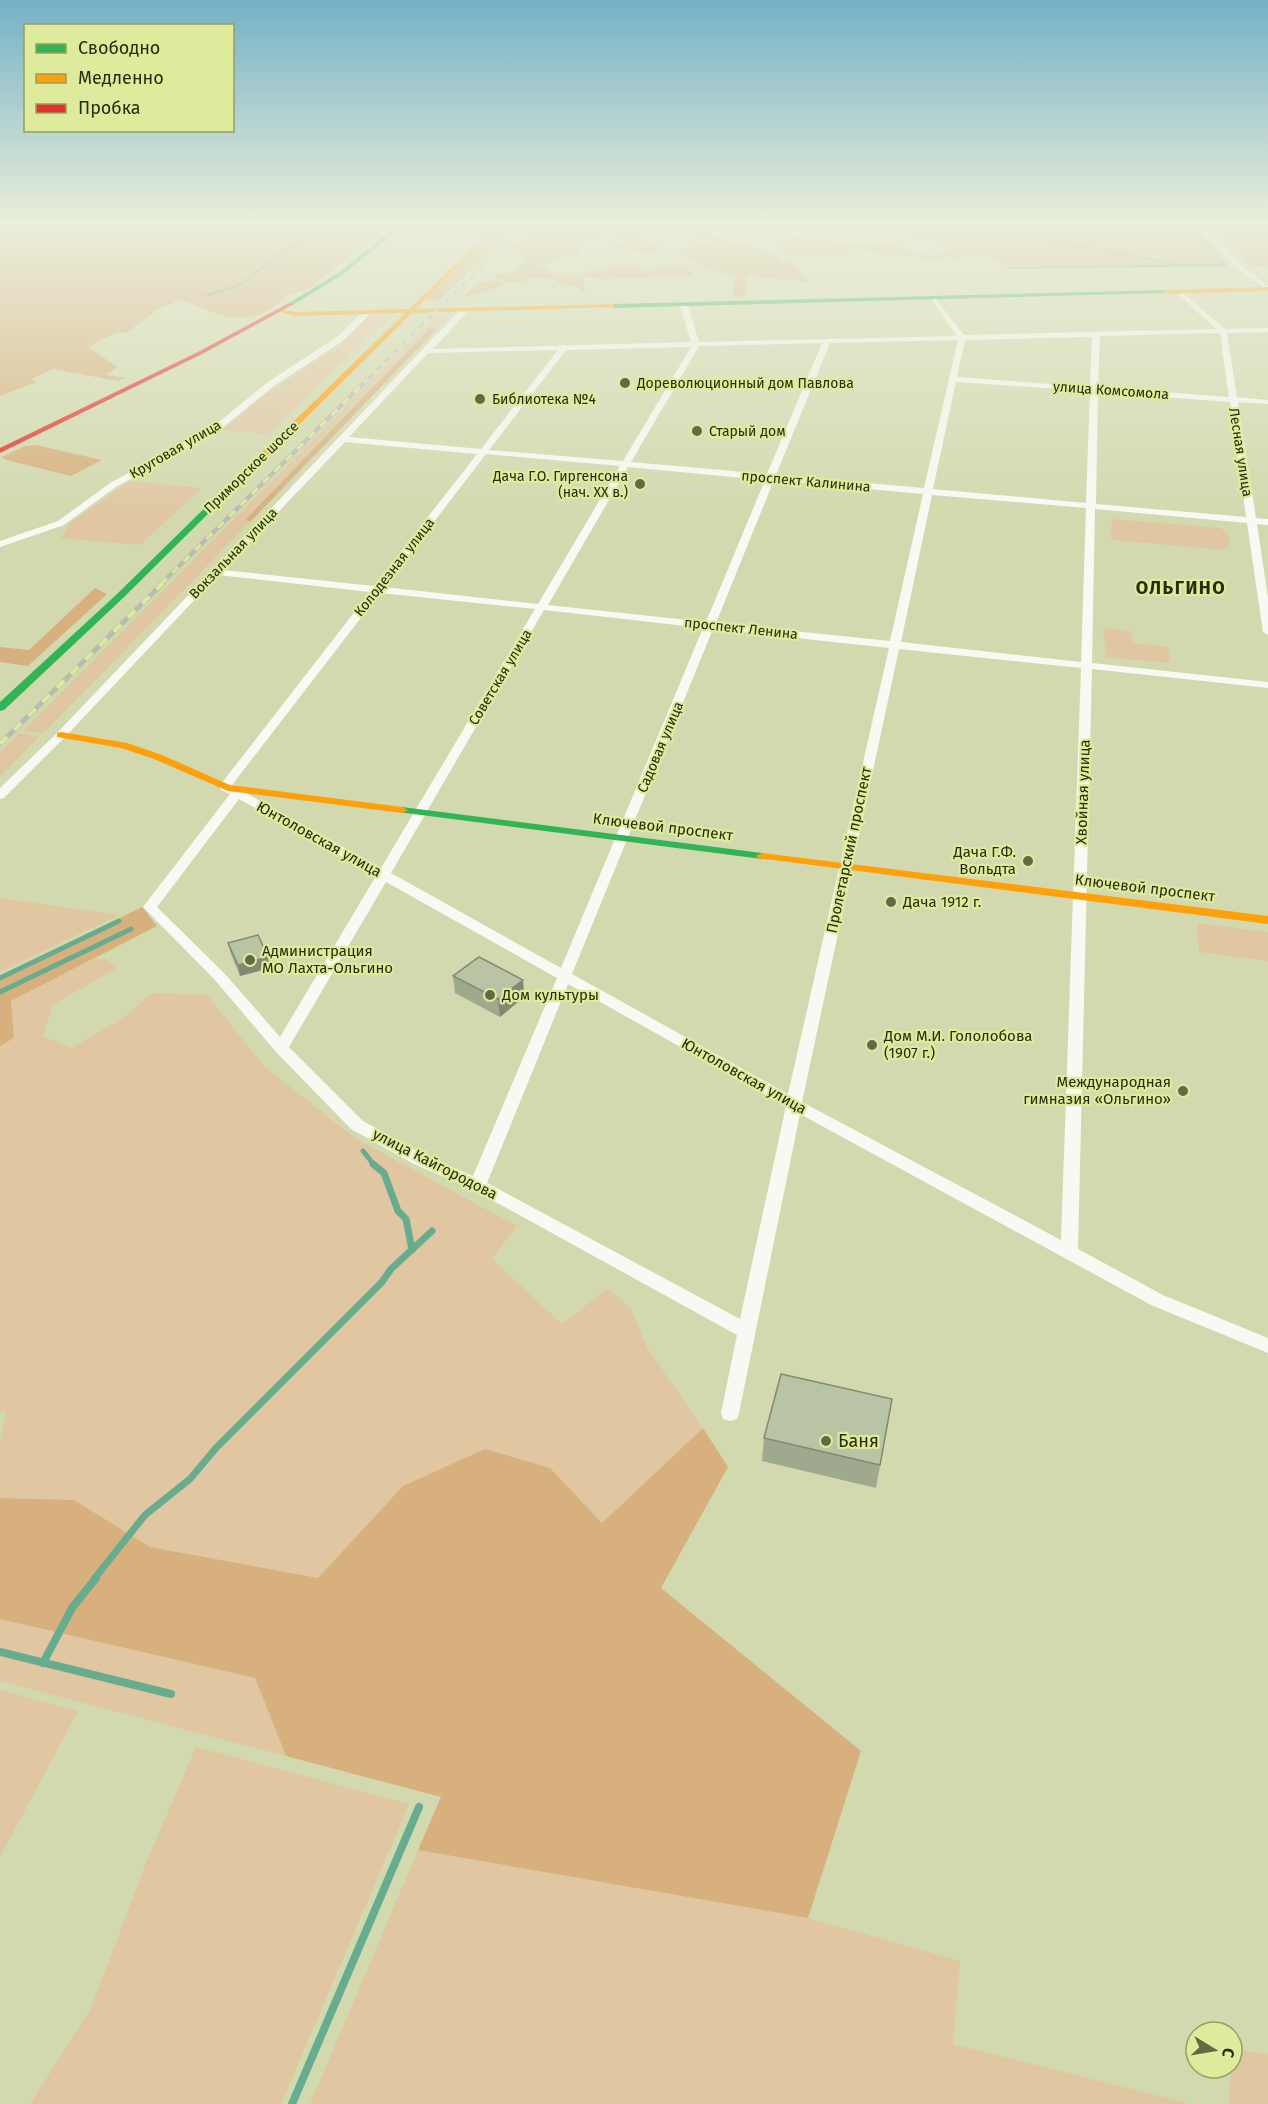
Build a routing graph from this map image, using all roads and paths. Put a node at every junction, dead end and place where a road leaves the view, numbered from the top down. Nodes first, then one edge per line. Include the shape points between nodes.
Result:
1 (260, 321) edge
2 (358, 321) edge
3 (401, 321) edge
4 (454, 321) edge
5 (689, 321) edge
6 (950, 321) edge
7 (1212, 321) edge
8 (1268, 330) edge
9 (1223, 331) junction
10 (1096, 334) junction
11 (962, 338) junction
12 (828, 341) junction
13 (696, 345) junction
14 (563, 348) junction
15 (426, 351) junction
16 (953, 379) junction
17 (1094, 389) junction
18 (1233, 400) junction
19 (1268, 402) edge
20 (343, 439) junction
21 (0, 451) edge
22 (483, 452) junction
23 (625, 464) junction
24 (771, 477) junction
25 (928, 492) junction
26 (1091, 506) junction
27 (1251, 520) junction
28 (1268, 522) edge
29 (0, 544) edge
30 (215, 572) junction
31 (377, 589) junction
32 (541, 607) junction
33 (710, 625) junction
34 (1268, 632) edge
35 (895, 645) junction
36 (1086, 666) junction
37 (1268, 685) edge
38 (0, 708) edge
39 (61, 735) junction
40 (232, 789) junction
41 (0, 795) edge
42 (420, 813) junction
43 (622, 838) junction
44 (846, 866) junction
45 (383, 875) junction
46 (1079, 896) junction
47 (150, 907) joint
48 (1268, 920) edge
49 (565, 977) junction
50 (281, 1047) junction
51 (794, 1104) junction
52 (478, 1185) junction
53 (1069, 1250) junction
54 (746, 1331) junction
55 (1268, 1346) edge
56 (730, 1413) dead end

1 - 21 main road
2 - 29 street, Круговая улица via 213,431 113,485 61,522
3 - 38 main road, Приморское шоссе
4 - 15 street, Вокзальная улица
5 - 13 street
6 - 11 street
7 - 9 street
8 - 9 street
9 - 10 street
9 - 18 street, Лесная улица
10 - 11 street
10 - 17 street, Хвойная улица
11 - 12 street
11 - 16 street, Пролетарский проспект
12 - 13 street
12 - 24 street, Садовая улица
13 - 14 street
13 - 23 street, Советская улица
14 - 15 street
14 - 22 street, Колодезная улица
15 - 20 street, Вокзальная улица
16 - 17 street, улица Комсомола
16 - 25 street, Пролетарский проспект
17 - 18 street, улица Комсомола
17 - 26 street, Хвойная улица
18 - 19 street, улица Комсомола
18 - 27 street, Лесная улица
20 - 22 street, проспект Калинина
20 - 30 street, Вокзальная улица
22 - 23 street, проспект Калинина
22 - 31 street, Колодезная улица
23 - 24 street, проспект Калинина
23 - 32 street, Советская улица
24 - 25 street, проспект Калинина
24 - 33 street, Садовая улица
25 - 26 street, проспект Калинина
25 - 35 street, Пролетарский проспект
26 - 27 street, проспект Калинина
26 - 36 street, Хвойная улица
27 - 28 street, проспект Калинина
27 - 34 street, Лесная улица
30 - 31 street, проспект Ленина
30 - 39 street, Вокзальная улица
31 - 32 street, проспект Ленина
31 - 40 street, Колодезная улица
32 - 33 street, проспект Ленина
32 - 42 street, Советская улица
33 - 35 street, проспект Ленина
33 - 43 street, Садовая улица
35 - 36 street, проспект Ленина
35 - 44 street, Пролетарский проспект
36 - 37 street, проспект Ленина
36 - 46 street, Хвойная улица
39 - 40 main road, Ключевой проспект via 123,745
39 - 41 street, Вокзальная улица
40 - 42 main road, Ключевой проспект
40 - 45 street, Юнтоловская улица
40 - 47 street, Колодезная улица
42 - 43 main road, Ключевой проспект
42 - 45 street, Советская улица
43 - 44 main road, Ключевой проспект
43 - 49 street, Садовая улица
44 - 46 main road, Ключевой проспект
44 - 51 street, Пролетарский проспект
45 - 49 street, Юнтоловская улица
45 - 50 street, Советская улица
46 - 48 main road, Ключевой проспект
46 - 53 street, Хвойная улица
47 - 50 street, улица Кайгородова via 220,977
49 - 51 street, Юнтоловская улица
49 - 52 street, Садовая улица
50 - 52 street, улица Кайгородова via 357,1125 420,1160
51 - 53 street, Юнтоловская улица
51 - 54 street, Пролетарский проспект
52 - 54 street, улица Кайгородова
53 - 55 street, Юнтоловская улица via 1157,1300
54 - 56 street, Пролетарский проспект

